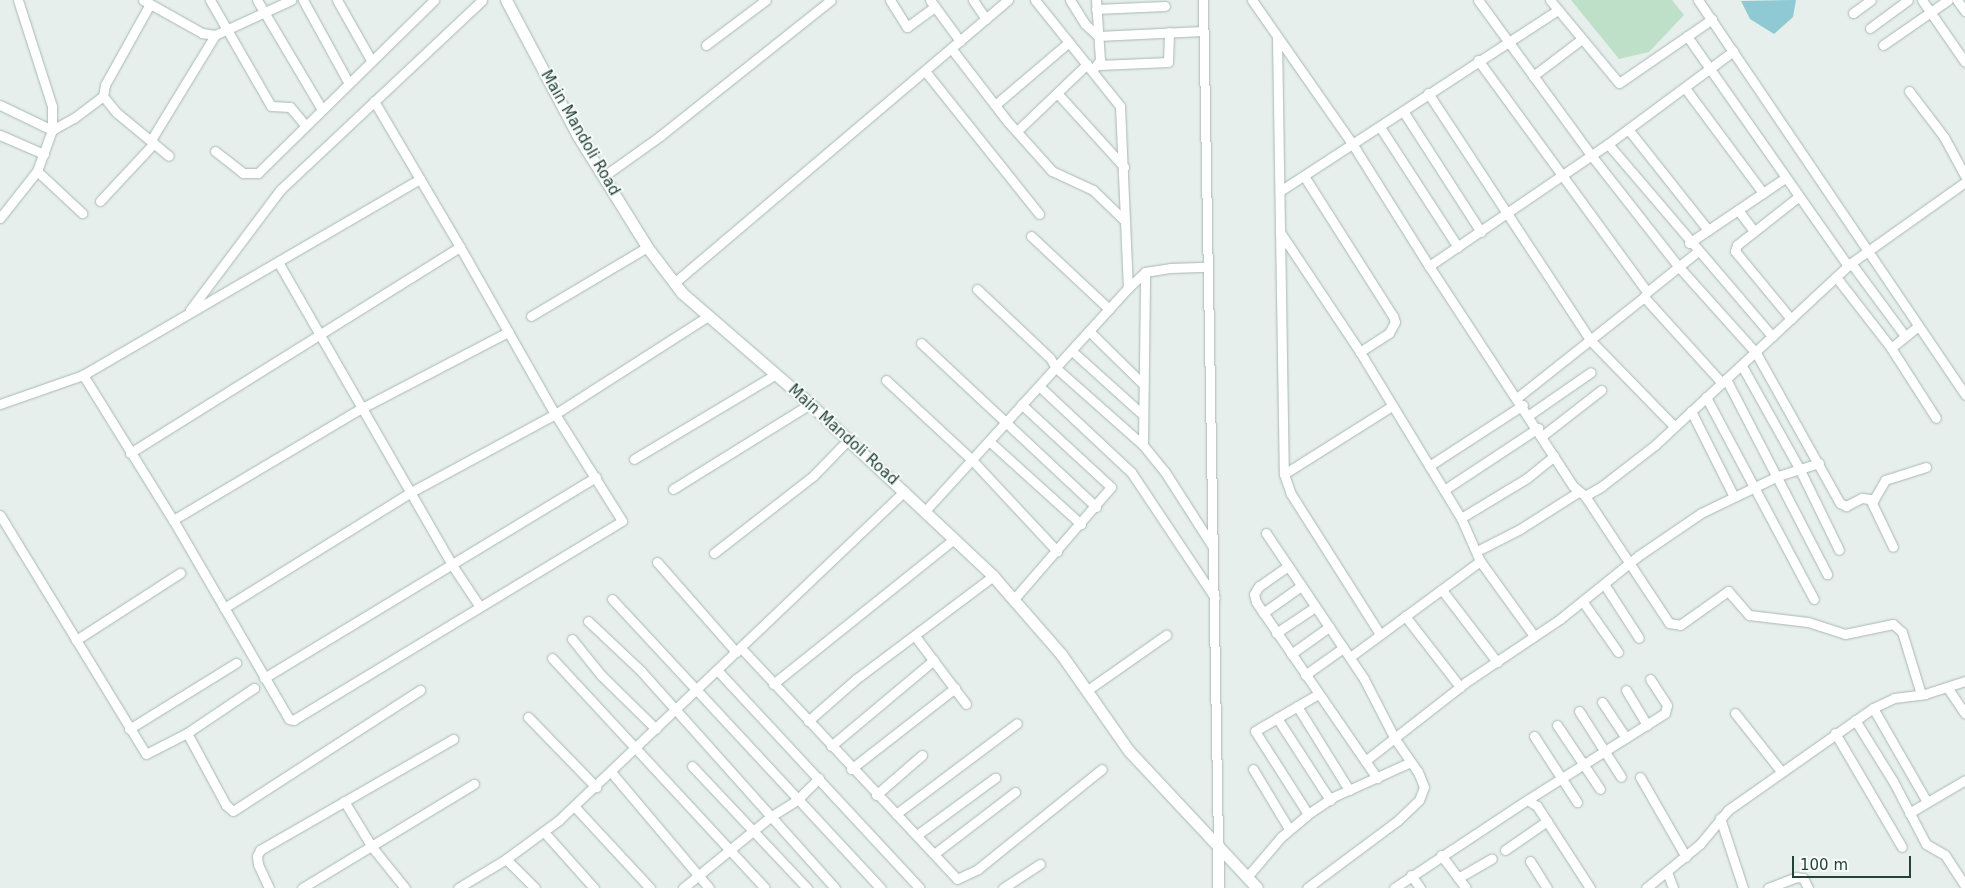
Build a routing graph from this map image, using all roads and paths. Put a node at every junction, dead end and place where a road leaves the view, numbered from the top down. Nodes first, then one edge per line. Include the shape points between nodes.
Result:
1 (18, 0) edge
2 (210, 0) edge
3 (257, 0) edge
4 (291, 0) edge
5 (303, 0) edge
6 (336, 0) edge
7 (434, 0) edge
8 (482, 0) edge
9 (506, 0) edge
10 (766, 0) edge
11 (831, 0) edge
12 (890, 0) edge
13 (972, 0) edge
14 (1008, 0) edge
15 (1035, 0) edge
16 (1070, 0) edge
17 (1203, 0) edge
18 (1478, 0) edge
19 (1550, 0) edge
20 (1871, 0) edge
21 (1908, 0) edge
22 (1922, 0) edge
23 (1948, 0) edge
24 (1957, 0) edge
25 (1255, 1) edge
26 (147, 2) edge
27 (1703, 2) edge
28 (932, 3) edge
29 (1096, 4) edge
30 (1165, 6) dead end
31 (1558, 10) junction
32 (1931, 12) junction
33 (1965, 12) edge
34 (1852, 13) dead end
35 (264, 15) junction
36 (986, 19) junction
37 (1712, 19) junction
38 (1870, 28) dead end
39 (1203, 31) junction
40 (228, 32) junction
41 (1169, 32) junction
42 (216, 35) junction
43 (1098, 36) junction
44 (1687, 36) junction
45 (1277, 38) junction
46 (1582, 38) junction
47 (1507, 40) junction
48 (960, 41) junction
49 (1069, 42) junction
50 (706, 45) dead end
51 (1883, 45) dead end
52 (951, 48) junction
53 (1733, 51) junction
54 (371, 60) junction
55 (1478, 60) junction
56 (1965, 62) edge
57 (1092, 66) junction
58 (1711, 70) junction
59 (925, 71) junction
60 (1533, 76) junction
61 (348, 82) junction
62 (1685, 88) junction
63 (1909, 91) dead end
64 (1056, 93) junction
65 (1428, 93) junction
66 (103, 96) junction
67 (374, 101) junction
68 (0, 105) edge
69 (995, 106) junction
70 (321, 108) junction
71 (1403, 110) junction
72 (306, 125) junction
73 (1380, 127) junction
74 (1628, 129) junction
75 (52, 130) junction
76 (1017, 131) junction
77 (0, 134) edge
78 (152, 142) junction
79 (1608, 144) junction
80 (1353, 145) junction
81 (214, 151) dead end
82 (44, 154) junction
83 (1591, 155) junction
84 (169, 156) dead end
85 (1124, 167) junction
86 (37, 171) junction
87 (604, 176) junction
88 (1304, 176) junction
89 (1562, 176) junction
90 (1965, 176) edge
91 (1785, 178) junction
92 (420, 179) junction
93 (1965, 182) edge
94 (1280, 191) junction
95 (1764, 193) junction
96 (1798, 197) junction
97 (100, 201) dead end
98 (1738, 210) junction
99 (82, 213) dead end
100 (1039, 214) dead end
101 (1, 215) edge
102 (1507, 215) junction
103 (1123, 219) junction
104 (1708, 230) junction
105 (1754, 231) junction
106 (1280, 232) junction
107 (1481, 232) junction
108 (1030, 236) dead end
109 (1689, 243) junction
110 (460, 247) junction
111 (647, 247) junction
112 (1458, 247) junction
113 (1868, 251) junction
114 (1697, 252) junction
115 (278, 262) junction
116 (1850, 264) junction
117 (1429, 266) junction
118 (1678, 266) junction
119 (1208, 267) junction
120 (1145, 272) junction
121 (1836, 276) junction
122 (674, 283) junction
123 (1128, 288) junction
124 (977, 289) dead end
125 (1646, 295) junction
126 (1109, 309) junction
127 (189, 311) junction
128 (531, 316) dead end
129 (708, 316) junction
130 (1791, 319) junction
131 (1918, 326) junction
132 (1089, 331) junction
133 (508, 332) junction
134 (1772, 336) junction
135 (1905, 336) junction
136 (320, 337) junction
137 (1590, 340) junction
138 (921, 344) dead end
139 (1891, 348) junction
140 (1072, 351) junction
141 (1360, 352) junction
142 (1756, 353) junction
143 (1742, 366) junction
144 (1056, 368) junction
145 (1591, 372) dead end
146 (776, 374) junction
147 (83, 375) junction
148 (886, 380) dead end
149 (1724, 381) junction
150 (1142, 382) junction
151 (1039, 386) junction
152 (1601, 390) dead end
153 (1965, 395) edge
154 (1706, 397) junction
155 (1520, 401) junction
156 (0, 404) edge
157 (810, 404) junction
158 (1021, 404) junction
159 (1392, 406) junction
160 (362, 408) junction
161 (1690, 412) junction
162 (555, 414) junction
163 (1142, 414) junction
164 (1529, 415) junction
165 (1936, 418) dead end
166 (1006, 421) junction
167 (1674, 426) junction
168 (1540, 432) junction
169 (849, 439) junction
170 (989, 441) junction
171 (1143, 445) junction
172 (130, 452) junction
173 (1554, 456) junction
174 (634, 459) dead end
175 (972, 460) junction
176 (1819, 463) junction
177 (1429, 466) junction
178 (1926, 467) dead end
179 (1799, 468) junction
180 (1284, 474) junction
181 (1778, 476) junction
182 (596, 477) junction
183 (1754, 488) junction
184 (673, 489) dead end
185 (1444, 490) junction
186 (905, 491) junction
187 (411, 492) junction
188 (1581, 494) junction
189 (1734, 497) junction
190 (1873, 501) junction
191 (1096, 507) junction
192 (925, 511) junction
193 (0, 515) edge
194 (1461, 518) junction
195 (174, 520) junction
196 (1080, 524) junction
197 (1266, 534) dead end
198 (954, 539) junction
199 (1213, 547) junction
200 (1893, 547) dead end
201 (1838, 550) dead end
202 (1057, 551) junction
203 (1477, 551) junction
204 (714, 553) dead end
205 (1480, 561) junction
206 (657, 562) dead end
207 (1629, 563) junction
208 (452, 565) junction
209 (1288, 566) junction
210 (180, 573) dead end
211 (1827, 574) dead end
212 (993, 576) junction
213 (1604, 584) junction
214 (1301, 586) junction
215 (1442, 590) junction
216 (1215, 598) junction
217 (612, 599) dead end
218 (1014, 599) junction
219 (1814, 599) dead end
220 (1583, 602) junction
221 (480, 607) junction
222 (1314, 607) junction
223 (224, 608) junction
224 (1263, 612) junction
225 (1405, 616) junction
226 (588, 621) dead end
227 (1329, 628) junction
228 (1276, 633) junction
229 (1380, 634) junction
230 (915, 636) junction
231 (1166, 636) dead end
232 (1534, 636) junction
233 (1639, 638) dead end
234 (572, 639) dead end
235 (76, 640) junction
236 (1343, 648) junction
237 (739, 650) junction
238 (1618, 652) dead end
239 (1291, 654) junction
240 (1350, 657) junction
241 (552, 658) dead end
242 (934, 660) junction
243 (1497, 662) junction
244 (236, 663) dead end
245 (718, 670) junction
246 (1305, 675) junction
247 (264, 678) junction
248 (1650, 679) dead end
249 (1965, 680) edge
250 (773, 684) junction
251 (1947, 687) junction
252 (254, 688) dead end
253 (955, 688) junction
254 (1460, 688) junction
255 (420, 690) dead end
256 (1626, 690) dead end
257 (1086, 691) junction
258 (697, 692) junction
259 (1318, 694) junction
260 (1921, 694) junction
261 (1602, 702) dead end
262 (966, 704) dead end
263 (1297, 706) junction
264 (1873, 708) junction
265 (675, 711) junction
266 (1579, 711) dead end
267 (1735, 713) dead end
268 (1965, 714) edge
269 (528, 717) dead end
270 (1277, 718) junction
271 (1854, 720) junction
272 (808, 721) junction
273 (1017, 723) dead end
274 (1557, 725) dead end
275 (1647, 725) junction
276 (129, 729) junction
277 (656, 729) junction
278 (187, 733) junction
279 (1835, 734) junction
280 (1534, 736) dead end
281 (1626, 738) junction
282 (453, 739) dead end
283 (1395, 740) junction
284 (831, 746) junction
285 (636, 749) junction
286 (1606, 751) junction
287 (922, 755) dead end
288 (1365, 762) junction
289 (1411, 762) junction
290 (1585, 764) junction
291 (692, 766) dead end
292 (851, 769) junction
293 (1102, 769) dead end
294 (1253, 770) dead end
295 (1780, 770) junction
296 (611, 772) junction
297 (1621, 776) dead end
298 (1640, 777) dead end
299 (819, 778) junction
300 (995, 778) dead end
301 (1377, 778) junction
302 (1562, 778) junction
303 (1965, 780) edge
304 (474, 784) dead end
305 (596, 786) junction
306 (1600, 789) dead end
307 (1350, 790) junction
308 (1015, 792) dead end
309 (876, 795) junction
310 (797, 800) junction
311 (1330, 800) junction
312 (1527, 800) junction
313 (344, 801) junction
314 (1577, 802) dead end
315 (1927, 802) junction
316 (574, 806) junction
317 (1909, 813) junction
318 (896, 814) junction
319 (1308, 814) junction
320 (770, 817) junction
321 (1720, 818) junction
322 (1547, 821) junction
323 (1289, 829) junction
324 (544, 832) junction
325 (753, 832) junction
326 (917, 835) junction
327 (1218, 845) junction
328 (372, 847) junction
329 (1902, 847) dead end
330 (730, 850) junction
331 (1505, 850) dead end
332 (934, 854) junction
333 (1441, 855) junction
334 (1686, 856) junction
335 (1492, 858) dead end
336 (506, 859) junction
337 (1530, 862) dead end
338 (1040, 864) dead end
339 (1667, 872) junction
340 (1412, 875) junction
341 (698, 876) junction
342 (1247, 877) junction
343 (1458, 878) junction
344 (1965, 886) edge
345 (269, 888) edge
346 (302, 888) edge
347 (405, 888) edge
348 (458, 888) edge
349 (535, 888) edge
350 (594, 888) edge
351 (650, 888) edge
352 (683, 888) edge
353 (709, 888) edge
354 (765, 888) edge
355 (807, 888) edge
356 (835, 888) edge
357 (881, 888) edge
358 (920, 888) edge
359 (1003, 888) edge
360 (1218, 888) edge
361 (1257, 888) edge
362 (1307, 888) edge
363 (1394, 888) edge
364 (1420, 888) edge
365 (1466, 888) edge
366 (1547, 888) edge
367 (1590, 888) edge
368 (1646, 888) edge
369 (1673, 888) edge
370 (1743, 888) edge
371 (1768, 888) edge
372 (1808, 888) edge

1 - 75 street via 52,106
2 - 40 street
3 - 35 street
4 - 35 street
5 - 61 street
6 - 54 street
7 - 54 street
8 - 67 street
9 - 87 street, Main Mandoli Road via 578,136
10 - 50 street
11 - 87 street via 709,98
12 - 28 street via 907,27
13 - 36 street
14 - 36 street
15 - 49 street
16 - 43 street via 1085,24
17 - 39 street
18 - 47 street
19 - 31 street
20 - 34 street
21 - 38 street
22 - 32 street
23 - 32 street
24 - 33 street
25 - 45 street
26 - 42 street via 202,32
26 - 66 street via 105,85
27 - 37 street
28 - 48 street
29 - 30 street
29 - 43 street
31 - 46 street
31 - 47 street
32 - 51 street
32 - 56 street
35 - 40 street
35 - 70 street
36 - 48 street
37 - 44 street
37 - 53 street
39 - 41 street
39 - 119 street
40 - 42 street
40 - 72 street via 271,106 290,106
41 - 43 street
41 - 57 street via 1168,62
42 - 78 street
43 - 57 street
44 - 46 street via 1620,83
44 - 58 street
45 - 80 street
45 - 94 street
46 - 60 street
47 - 55 street
47 - 60 street
48 - 52 street
49 - 57 street
49 - 69 street
52 - 59 street
52 - 69 street
53 - 58 street
53 - 113 street
54 - 61 street
55 - 65 street
55 - 89 street
57 - 64 street
57 - 85 street via 1120,106
58 - 62 street
58 - 91 street
59 - 100 street
59 - 122 street
60 - 83 street
61 - 70 street
62 - 74 street
62 - 95 street
63 - 90 street via 1944,137
64 - 76 street
64 - 85 street
65 - 71 street
65 - 102 street
66 - 75 street
66 - 78 street via 117,113
67 - 92 street
67 - 127 street via 280,190
68 - 75 street
69 - 76 street
70 - 72 street
71 - 73 street
71 - 107 street
72 - 81 street via 255,175 243,173
73 - 80 street
73 - 112 street
74 - 79 street
74 - 104 street
75 - 82 street
76 - 103 street via 1052,171 1093,190
77 - 82 street
78 - 84 street
78 - 97 street
79 - 83 street
79 - 109 street
80 - 88 street
80 - 117 street
82 - 86 street
83 - 89 street
83 - 118 street
85 - 103 street
86 - 99 street
86 - 101 street
87 - 111 street, Main Mandoli Road
88 - 94 street
88 - 141 street via 1393,316 1389,333
89 - 102 street
89 - 125 street
91 - 95 street
91 - 96 street
92 - 110 street
92 - 115 street
93 - 113 street
94 - 106 street
95 - 98 street
96 - 105 street
96 - 116 street
98 - 104 street
98 - 105 street
102 - 107 street
102 - 137 street
103 - 123 street
104 - 109 street
105 - 130 street via 1737,245 1735,253
106 - 141 street
106 - 180 street
107 - 112 street
108 - 126 street
109 - 114 street
110 - 133 street
110 - 136 street
111 - 122 street, Main Mandoli Road
111 - 128 street
112 - 117 street
113 - 116 street
113 - 131 street
114 - 118 street
114 - 134 street
115 - 127 street
115 - 136 street
116 - 121 street
116 - 135 street
117 - 155 street
118 - 125 street
118 - 142 street
119 - 120 street
119 - 199 street
120 - 123 street
120 - 150 street
121 - 130 street
121 - 139 street
122 - 129 street, Main Mandoli Road
123 - 126 street
124 - 144 street via 1050,358
125 - 137 street
125 - 149 street
126 - 132 street
127 - 147 street via 126,352
129 - 146 street, Main Mandoli Road
129 - 162 street
130 - 134 street
131 - 135 street
131 - 153 street
132 - 140 street
132 - 150 street
133 - 160 street
133 - 162 street
134 - 142 street
135 - 139 street
136 - 160 street
136 - 172 street
137 - 155 street
137 - 167 street
138 - 166 street
139 - 165 street
140 - 144 street
140 - 163 street
141 - 159 street
142 - 143 street
142 - 176 street
143 - 149 street
143 - 179 street
144 - 151 street
144 - 171 street
145 - 164 street
146 - 157 street, Main Mandoli Road
146 - 174 street
147 - 156 street
147 - 172 street
148 - 175 street
149 - 154 street
149 - 181 street
150 - 163 street
151 - 158 street
151 - 216 street via 1131,472
152 - 168 street
154 - 161 street
154 - 183 street
155 - 164 street
155 - 177 street
157 - 169 street, Main Mandoli Road
157 - 184 street
158 - 166 street
158 - 191 street via 1110,485 1109,493
159 - 177 street
159 - 180 street
160 - 187 street
160 - 195 street
161 - 167 street
161 - 189 street
162 - 182 street
162 - 187 street
163 - 171 street
164 - 168 street
166 - 170 street
166 - 191 street
167 - 188 street via 1602,486
168 - 173 street
168 - 185 street
169 - 186 street, Main Mandoli Road
169 - 204 street via 813,476
170 - 175 street
170 - 196 street
171 - 199 street via 1165,472
172 - 195 street
173 - 188 street
173 - 194 street via 1526,478
175 - 192 street
175 - 202 street
176 - 179 street
176 - 190 street via 1843,506 1862,498
177 - 185 street
178 - 190 street via 1885,480
179 - 181 street
179 - 201 street
180 - 229 street via 1291,494
181 - 183 street
181 - 211 street
182 - 208 street
182 - 221 street via 622,521
183 - 189 street
183 - 219 street
185 - 194 street
186 - 192 street, Main Mandoli Road
186 - 237 street
187 - 208 street
187 - 223 street
188 - 203 street
188 - 207 street
189 - 207 street via 1701,513
190 - 200 street
191 - 196 street
192 - 198 street, Main Mandoli Road
193 - 235 street
194 - 203 street
195 - 223 street
196 - 202 street
197 - 209 street
198 - 212 street, Main Mandoli Road
198 - 250 street
199 - 216 street
202 - 218 street
203 - 205 street
205 - 215 street
205 - 232 street
206 - 237 street
207 - 213 street
207 - 260 street via 1666,620 1673,625 1680,625 1728,591 1749,615 1808,622 1845,634 1893,624 1902,632
208 - 221 street
208 - 247 street
209 - 214 street
209 - 224 street via 1256,589 1254,598
210 - 235 street
212 - 218 street, Main Mandoli Road
212 - 230 street
213 - 220 street
213 - 233 street
214 - 222 street
214 - 224 street
215 - 225 street
215 - 243 street
216 - 327 street
217 - 258 street
218 - 257 street, Main Mandoli Road
220 - 232 street
220 - 238 street
221 - 247 street via 294,720 286,716
222 - 227 street
222 - 228 street
223 - 247 street
224 - 228 street
225 - 229 street
225 - 254 street
226 - 265 street via 641,671
227 - 236 street
227 - 239 street
228 - 239 street
229 - 240 street
230 - 242 street
230 - 272 street via 856,679
231 - 257 street
232 - 243 street
234 - 277 street via 602,675
235 - 276 street
236 - 240 street
236 - 246 street
237 - 245 street
237 - 250 street
239 - 246 street
240 - 283 street via 1374,695
241 - 285 street
242 - 253 street
242 - 284 street
243 - 254 street
244 - 276 street
245 - 258 street
245 - 299 street
246 - 259 street
248 - 275 street via 1668,708
249 - 251 street
250 - 272 street
251 - 260 street
251 - 268 street
252 - 278 street
253 - 262 street
253 - 292 street
254 - 283 street
255 - 278 street via 234,812 226,804
256 - 275 street
257 - 327 street, Main Mandoli Road via 1129,751
258 - 265 street
258 - 310 street
259 - 263 street
259 - 288 street
260 - 264 street via 1894,698
261 - 281 street
263 - 270 street
263 - 307 street
264 - 271 street
264 - 315 street
265 - 277 street
265 - 320 street
266 - 286 street
267 - 295 street
269 - 305 street
270 - 311 street
270 - 319 street via 1255,731
271 - 279 street
271 - 317 street via 1894,781
272 - 284 street
273 - 318 street
274 - 290 street
275 - 281 street
276 - 278 street via 146,754
277 - 285 street
279 - 295 street
279 - 329 street
280 - 302 street
281 - 286 street
282 - 313 street
283 - 288 street
283 - 289 street
284 - 292 street
285 - 296 street
285 - 330 street
286 - 290 street
286 - 297 street
287 - 309 street
288 - 301 street
289 - 301 street
289 - 362 street via 1424,787 1419,800 1397,821
290 - 302 street
290 - 306 street
291 - 325 street
292 - 309 street
293 - 332 street via 967,876 952,877
294 - 323 street
295 - 321 street
296 - 305 street
296 - 341 street
298 - 334 street
299 - 310 street
299 - 358 street
300 - 326 street
301 - 307 street
302 - 312 street
302 - 314 street
303 - 315 street
304 - 328 street
305 - 316 street
307 - 311 street
308 - 332 street
309 - 318 street
310 - 320 street
310 - 357 street
311 - 319 street
312 - 322 street via 1537,806
312 - 333 street
313 - 328 street
313 - 345 street via 258,852 258,864
315 - 317 street
316 - 324 street
316 - 351 street
317 - 344 street via 1926,844 1945,855
318 - 326 street
319 - 323 street
320 - 325 street
320 - 356 street
321 - 334 street via 1708,837
321 - 370 street
322 - 331 street
322 - 367 street
323 - 342 street
324 - 336 street
324 - 350 street
325 - 330 street
325 - 355 street
326 - 332 street
327 - 342 street, Main Mandoli Road
327 - 360 street
328 - 346 street
328 - 347 street
330 - 341 street
330 - 354 street
333 - 340 street
333 - 343 street
334 - 339 street
335 - 343 street
336 - 348 street
336 - 349 street
337 - 366 street
338 - 359 street
339 - 368 street
339 - 369 street
340 - 363 street
340 - 364 street
341 - 352 street
341 - 353 street
342 - 361 street, Main Mandoli Road
343 - 365 street
371 - 372 street via 1796,877 1803,878

